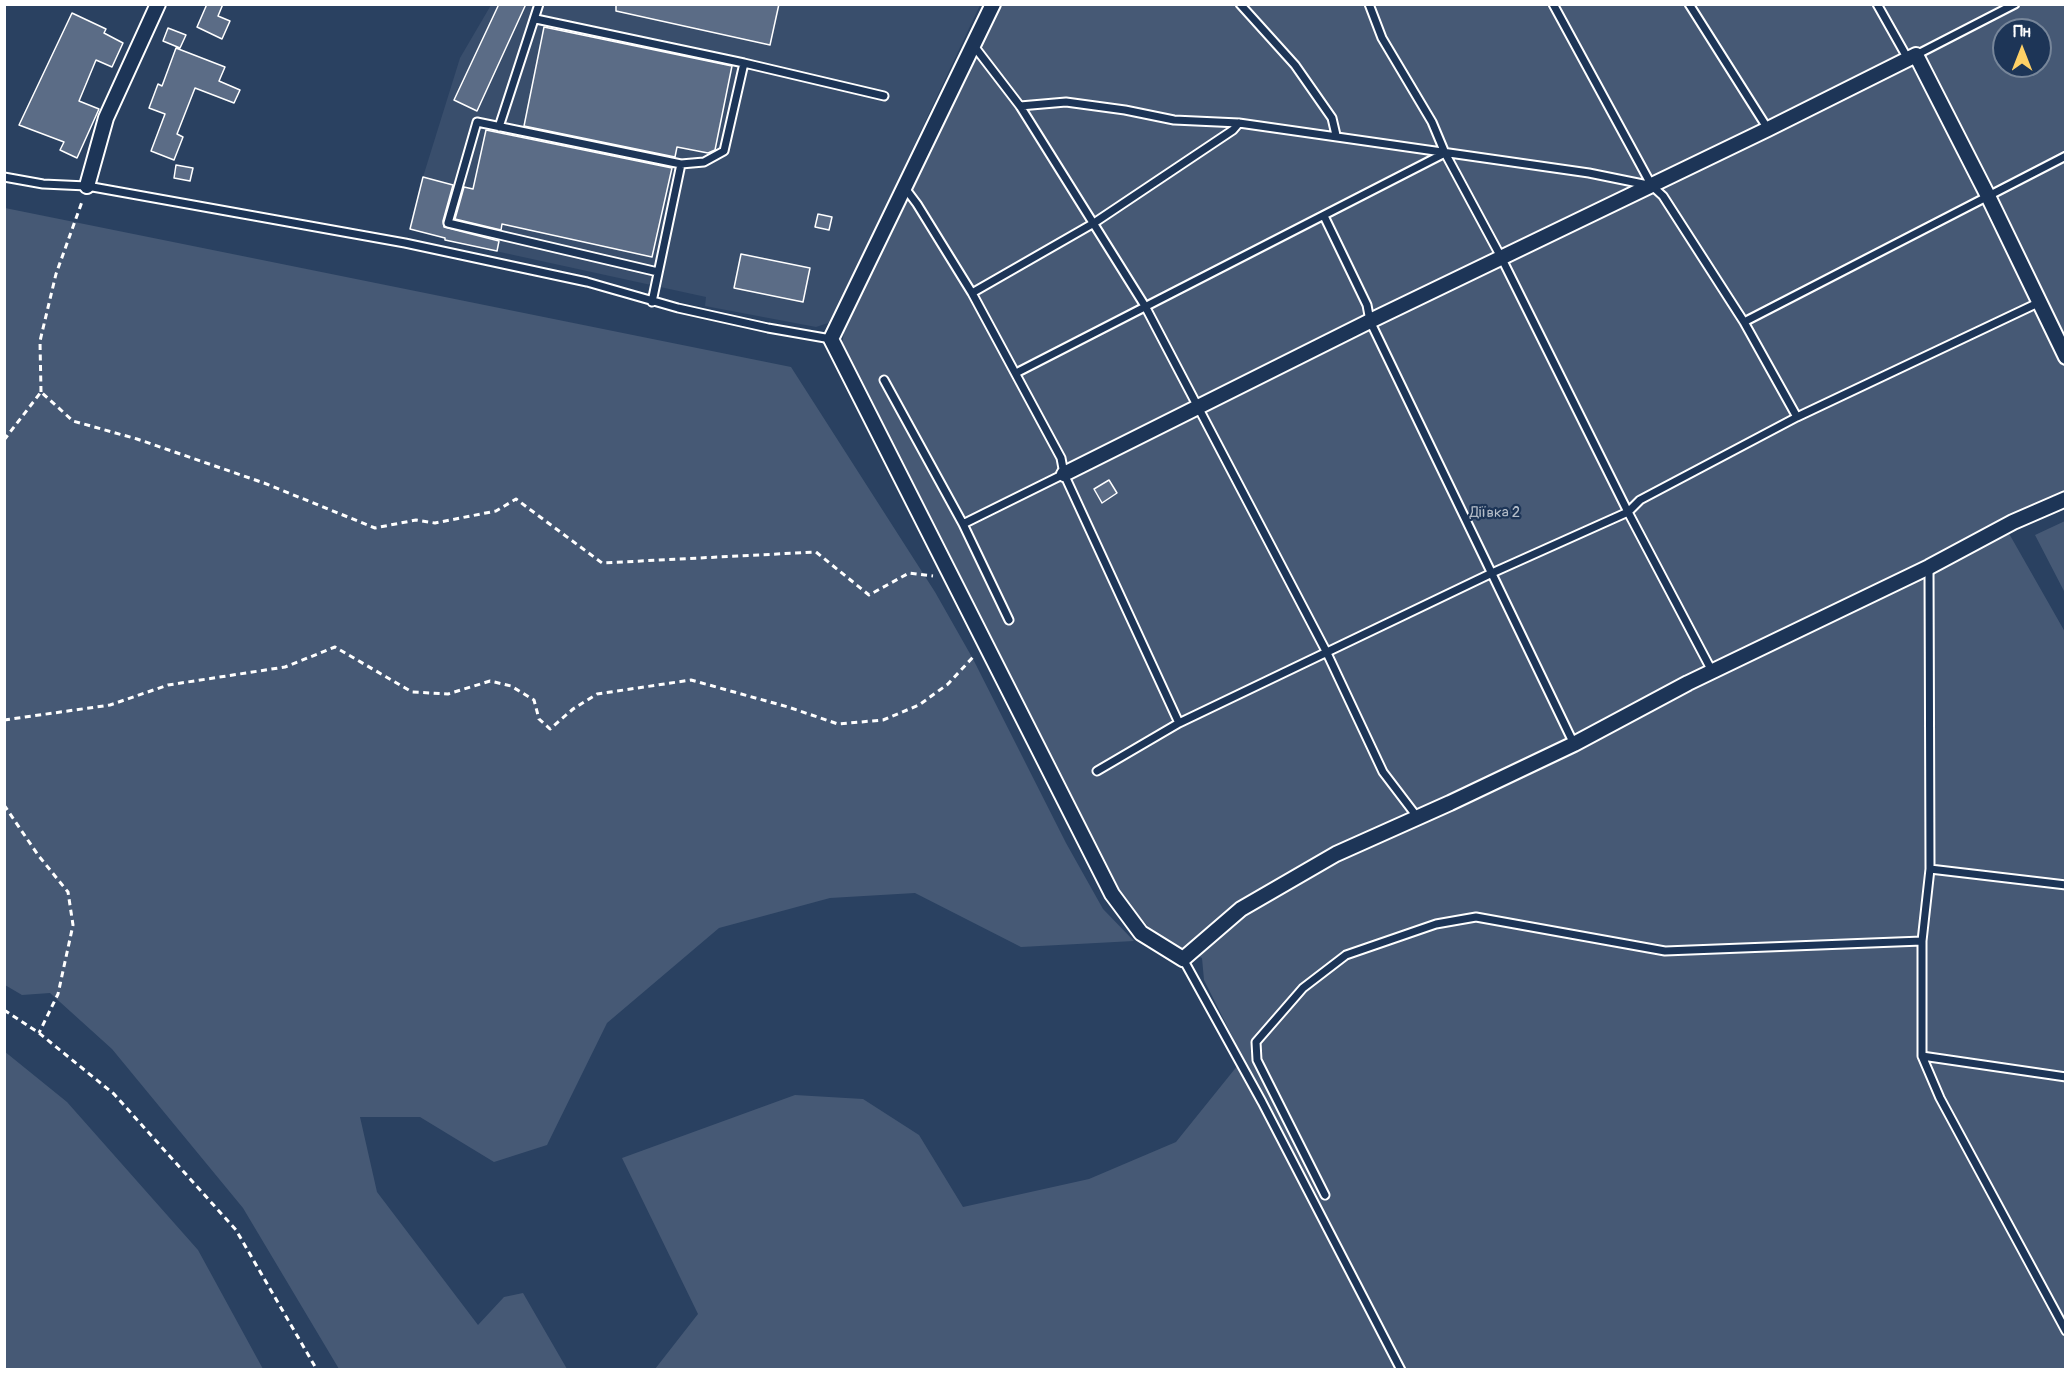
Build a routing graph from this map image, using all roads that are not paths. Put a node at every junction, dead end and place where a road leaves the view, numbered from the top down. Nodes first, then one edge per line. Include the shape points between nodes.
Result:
1 (158, 4) edge
2 (539, 4) edge
3 (993, 4) edge
4 (1240, 4) edge
5 (1369, 4) edge
6 (1553, 4) edge
7 (1689, 4) edge
8 (1877, 4) edge
9 (2015, 4) edge
10 (536, 19) junction
11 (974, 46) junction
12 (1912, 57) junction
13 (744, 63) junction
14 (885, 96) dead end
15 (1020, 106) junction
16 (1239, 123) junction
17 (499, 127) junction
18 (1768, 129) junction
19 (1336, 135) junction
20 (1445, 153) junction
21 (2066, 156) edge
22 (681, 164) junction
23 (4, 177) edge
24 (87, 186) junction
25 (1652, 186) junction
26 (905, 188) junction
27 (1988, 196) junction
28 (1323, 216) junction
29 (1094, 223) junction
30 (1501, 257) junction
31 (658, 272) junction
32 (972, 293) junction
33 (652, 302) junction
34 (2040, 302) junction
35 (1145, 306) junction
36 (1370, 321) junction
37 (1744, 322) junction
38 (831, 339) junction
39 (2066, 357) edge
40 (1016, 373) junction
41 (884, 380) dead end
42 (1198, 408) junction
43 (1797, 417) junction
44 (1064, 474) junction
45 (2066, 499) edge
46 (1628, 513) junction
47 (963, 524) junction
48 (1929, 567) junction
49 (1492, 573) junction
50 (1009, 620) dead end
51 (1326, 651) junction
52 (1712, 671) junction
53 (1179, 723) junction
54 (1574, 744) junction
55 (1097, 771) dead end
56 (1418, 818) junction
57 (1930, 869) junction
58 (2066, 885) edge
59 (1922, 941) junction
60 (1183, 960) junction
61 (1922, 1056) junction
62 (2066, 1077) edge
63 (1325, 1195) dead end
64 (2066, 1331) edge
65 (1401, 1370) edge

1 - 24 street via 106,118
2 - 10 lane
3 - 11 street
4 - 19 lane via 1295,65 1332,118
5 - 20 lane via 1382,38 1432,122
6 - 25 lane
7 - 18 lane
8 - 12 lane
9 - 12 lane
10 - 13 lane
10 - 17 lane
11 - 15 lane
11 - 26 street
12 - 18 street
12 - 27 street
13 - 14 lane
13 - 22 lane via 724,151 704,162
15 - 16 lane via 1066,102 1174,120
15 - 29 lane
16 - 19 lane
16 - 29 lane
17 - 22 lane
17 - 31 lane via 477,122 448,223
18 - 25 street
19 - 20 lane
20 - 25 lane
20 - 28 lane
20 - 30 lane
21 - 27 lane
22 - 31 lane
23 - 24 lane
24 - 33 lane via 405,243 586,282
25 - 30 street
25 - 37 lane via 1663,196
26 - 32 lane
26 - 38 street
27 - 34 street
27 - 37 lane
28 - 35 lane
28 - 36 lane via 1367,305
29 - 32 lane
29 - 35 lane
30 - 36 street
30 - 46 lane
31 - 33 lane
32 - 40 lane
33 - 38 lane
34 - 39 street
34 - 43 lane
35 - 40 lane
35 - 42 lane
36 - 42 street
36 - 49 lane
37 - 43 lane
38 - 60 street via 1112,894 1141,933
40 - 44 lane via 1061,458
41 - 47 lane
42 - 44 street
42 - 51 lane
43 - 46 lane via 1640,500
44 - 47 lane
44 - 53 lane
45 - 48 street
46 - 49 lane
46 - 52 lane
47 - 50 lane
48 - 52 street
48 - 57 lane
49 - 51 lane
49 - 54 lane
51 - 53 lane
51 - 56 lane via 1383,772
52 - 54 street
53 - 55 lane
54 - 56 street
56 - 60 street via 1336,854 1241,909
57 - 58 lane
57 - 59 lane
59 - 61 lane
59 - 63 lane via 1665,951 1476,917 1436,924 1346,955 1303,988 1256,1042 1257,1060
60 - 65 lane via 1262,1102
61 - 62 lane
61 - 64 lane via 1940,1098

